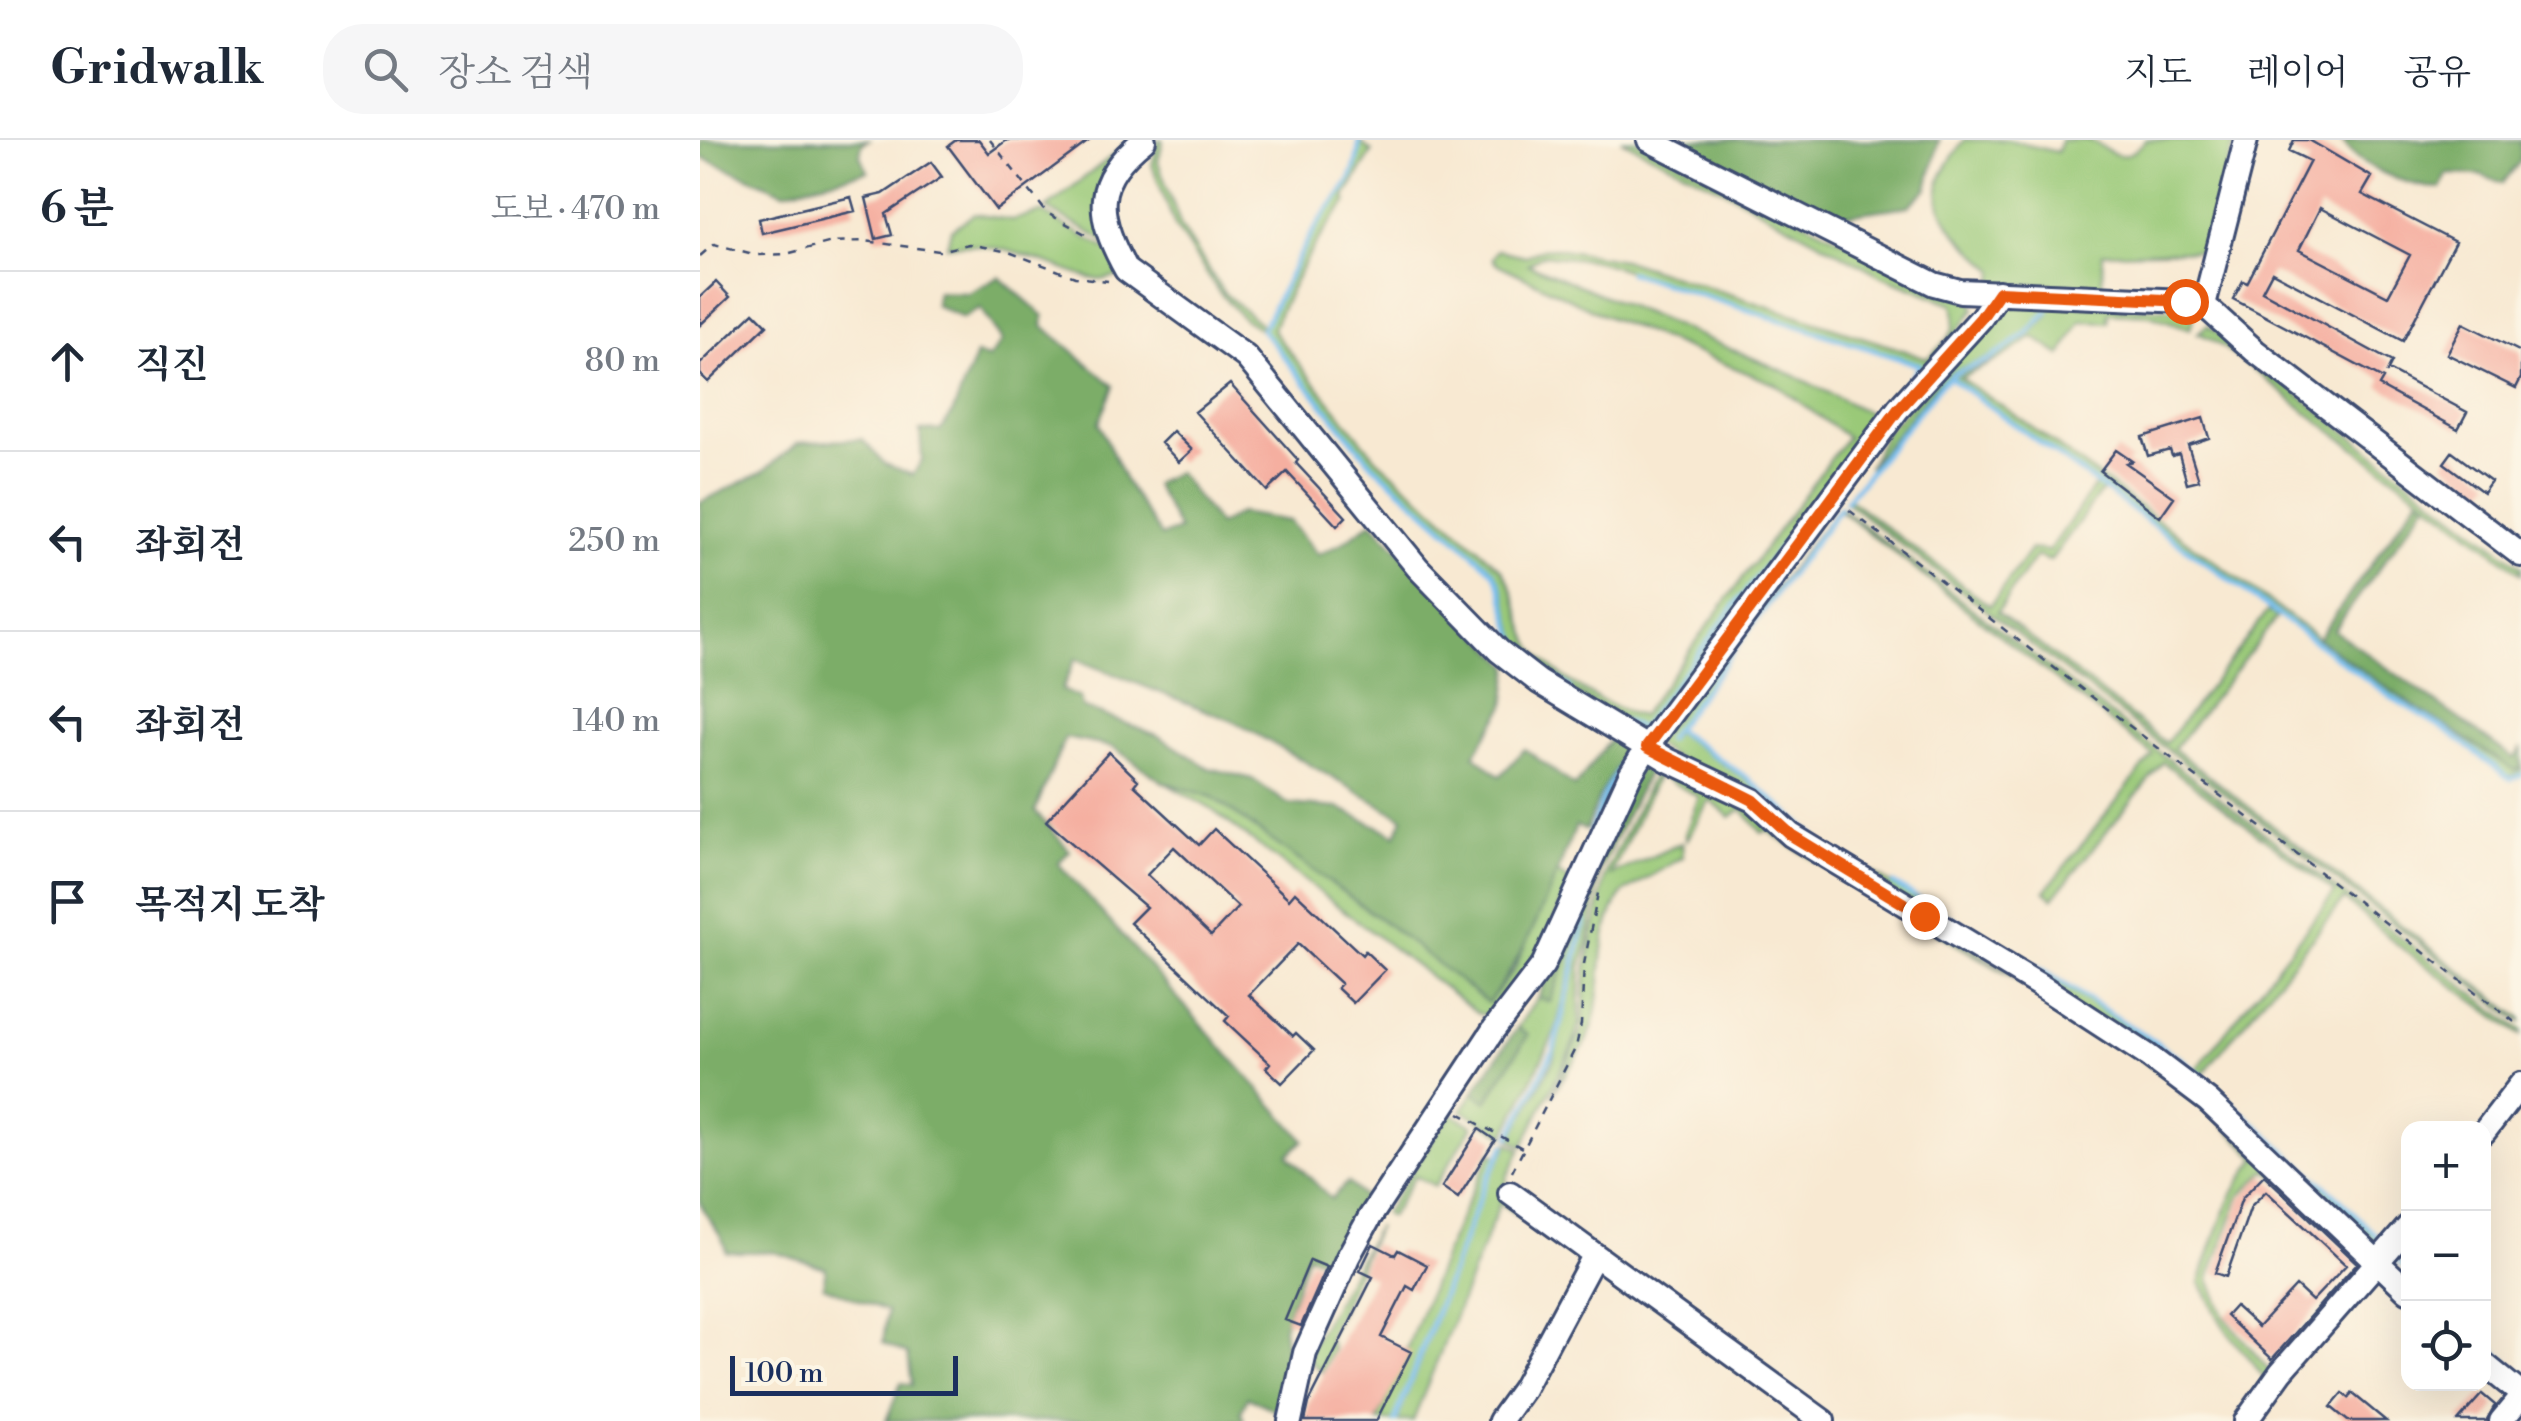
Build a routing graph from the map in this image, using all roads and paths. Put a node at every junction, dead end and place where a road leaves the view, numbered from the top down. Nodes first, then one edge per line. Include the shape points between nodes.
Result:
1 (990, 140) edge
2 (1144, 140) edge
3 (1648, 140) edge
4 (2246, 140) edge
5 (700, 256) edge
6 (1121, 260) junction
7 (1999, 292) junction
8 (2204, 305) junction
9 (1832, 497) junction
10 (2521, 555) edge
11 (1647, 747) junction
12 (1599, 888) dead end
13 (2521, 1027) edge
14 (2521, 1084) edge
15 (1444, 1106) junction
16 (2491, 1123) edge
17 (1523, 1148) junction
18 (1510, 1193) joint
19 (2401, 1236) edge
20 (1594, 1256) junction
21 (2380, 1264) junction
22 (2401, 1284) edge
23 (2491, 1370) edge
24 (2521, 1395) edge
25 (1290, 1421) edge
26 (1500, 1421) edge
27 (1823, 1421) edge
28 (2246, 1421) edge
29 (2500, 1421) edge

1 - 6 path via 1046,213
2 - 6 street via 1124,156 1103,192
3 - 7 street via 1934,284
4 - 8 street
5 - 6 path via 714,244 758,255 832,242 939,251 969,244 1102,282 1120,279
6 - 11 street via 1246,357 1418,568 1499,651
7 - 8 street
7 - 9 street
8 - 10 street
9 - 11 street
9 - 13 path
11 - 15 street via 1543,964
11 - 21 street via 1753,800 1791,835 2179,1077
12 - 17 path via 1576,1046
14 - 16 street
15 - 17 path
15 - 25 street via 1348,1258 1305,1353
17 - 18 path
18 - 20 street
19 - 21 street
20 - 26 street
20 - 27 street
21 - 22 street
21 - 28 street via 2281,1372
23 - 24 street
24 - 29 street

